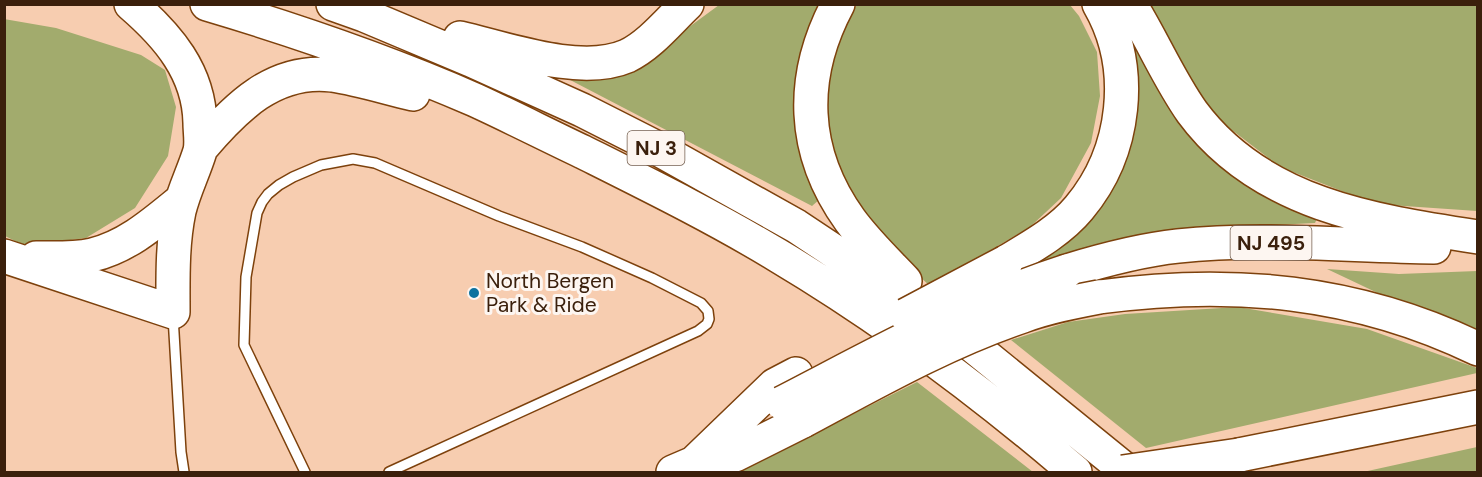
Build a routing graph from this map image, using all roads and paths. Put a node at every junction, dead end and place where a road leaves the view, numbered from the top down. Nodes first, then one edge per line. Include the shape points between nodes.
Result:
1 (131, 4) edge
2 (207, 4) edge
3 (333, 4) edge
4 (687, 4) edge
5 (838, 4) edge
6 (1099, 4) edge
7 (1130, 4) edge
8 (364, 15) junction
9 (508, 115) junction
10 (201, 148) junction
11 (182, 200) junction
12 (1478, 237) edge
13 (120, 245) junction
14 (1478, 248) edge
15 (7, 257) edge
16 (173, 300) junction
17 (957, 333) junction
18 (1478, 349) edge
19 (1471, 408) edge
20 (792, 412) junction
21 (723, 435) junction
22 (1239, 455) junction
23 (683, 468) edge
24 (184, 472) edge
25 (305, 472) edge
26 (389, 472) edge
27 (1075, 472) edge
28 (1123, 472) edge
29 (1128, 472) edge
30 (1191, 472) edge

1 - 10 highway via 168,40 190,74 200,111
2 - 9 highway, NJ 3 via 323,41
3 - 8 highway, NJ 3
4 - 8 highway via 627,56 592,63 558,61
5 - 17 highway via 820,44 811,90 812,131 824,174 865,239
6 - 21 highway, bridge via 1120,58 1121,109 1107,162 1078,209 1057,229 1006,262 776,385
7 - 12 highway via 1192,112 1221,144 1251,168 1330,208 1401,225
8 - 17 highway, NJ 3 via 517,80 653,146 796,226
9 - 10 highway via 343,77 304,75 254,95
9 - 27 highway, NJ 3 via 662,191 777,254 941,367
10 - 11 highway
11 - 13 highway
11 - 16 highway via 176,230
13 - 15 highway via 75,258
13 - 16 highway via 138,243 154,251 168,271
14 - 20 highway, NJ 495, bridge via 1256,242 1139,252 1011,290 953,316
15 - 16 highway
16 - 24 lane
17 - 29 highway, NJ 3
18 - 20 highway, bridge via 1395,316 1311,295 1245,289 1154,291 1099,297 1041,310
19 - 22 highway
20 - 21 highway, NJ 495
20 - 23 highway via 735,455
21 - 23 highway, NJ 495
22 - 28 highway, bridge
22 - 30 highway, bridge
25 - 26 lane via 244,345 246,278 257,213 268,194 305,171 353,159 375,164 652,278 700,303 708,312 708,324 698,331

